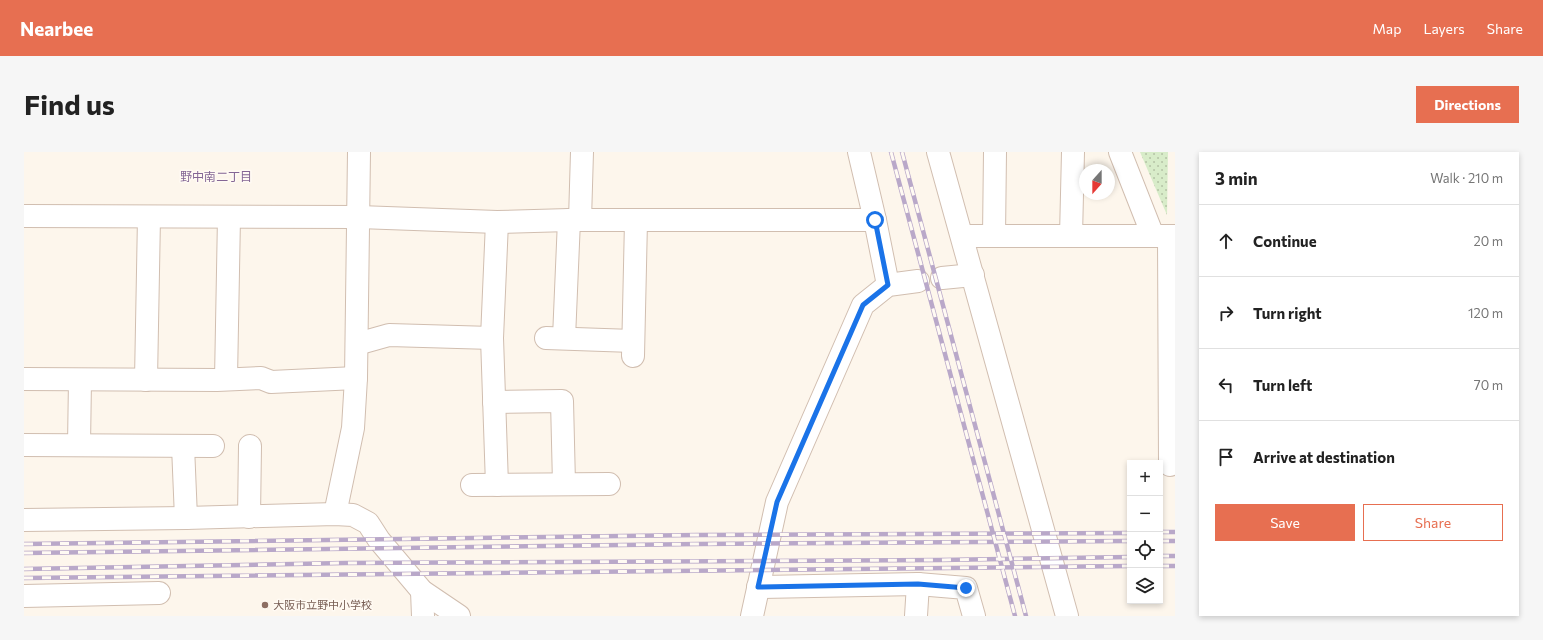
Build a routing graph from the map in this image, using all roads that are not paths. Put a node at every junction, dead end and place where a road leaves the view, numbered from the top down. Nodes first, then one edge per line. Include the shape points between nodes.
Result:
1 (359, 152) edge
2 (582, 152) edge
3 (859, 152) edge
4 (938, 152) edge
5 (995, 152) edge
6 (1073, 152) edge
7 (1120, 152) edge
8 (24, 216) edge
9 (149, 216) junction
10 (228, 217) junction
11 (359, 217) junction
12 (575, 220) junction
13 (875, 220) junction
14 (636, 221) junction
15 (498, 222) junction
16 (962, 236) junction
17 (994, 236) junction
18 (1071, 236) junction
19 (1166, 236) edge
20 (973, 275) junction
21 (942, 278) dead end
22 (918, 281) dead end
23 (888, 285) junction
24 (492, 338) junction
25 (357, 344) junction
26 (356, 378) junction
27 (24, 379) edge
28 (80, 380) junction
29 (146, 380) junction
30 (226, 380) junction
31 (494, 402) junction
32 (24, 445) edge
33 (79, 445) junction
34 (183, 446) junction
35 (213, 446) dead end
36 (250, 446) dead end
37 (1170, 465) dead end
38 (564, 484) junction
39 (609, 484) dead end
40 (472, 485) dead end
41 (497, 485) junction
42 (334, 514) junction
43 (250, 517) junction
44 (186, 518) junction
45 (24, 520) edge
46 (918, 584) junction
47 (758, 587) junction
48 (422, 591) junction
49 (159, 593) dead end
50 (24, 596) edge
51 (423, 616) edge
52 (459, 616) edge
53 (752, 616) edge
54 (916, 616) edge
55 (974, 616) edge
56 (1067, 616) edge

1 - 11 street
2 - 12 street
3 - 13 street
4 - 16 street
5 - 17 street
6 - 18 street
7 - 19 street
8 - 9 street
9 - 10 street
9 - 29 street
10 - 11 street
10 - 30 street
11 - 15 street
11 - 25 street
12 - 14 street
12 - 14 street via 555,338 633,348
12 - 15 street
13 - 14 street
13 - 23 street
15 - 24 street
16 - 17 street
16 - 20 street
17 - 18 street
18 - 19 street
19 - 37 street
20 - 21 street
20 - 56 street
22 - 23 street
23 - 47 street via 863,305 780,495
24 - 25 street via 390,335
24 - 31 street
25 - 26 street
26 - 30 street via 271,382 261,378
26 - 42 street via 353,428
27 - 28 street
28 - 29 street
28 - 33 street
29 - 30 street
31 - 38 street via 562,401
31 - 41 street
32 - 33 street
33 - 34 street
34 - 35 street
34 - 44 street
36 - 43 street
38 - 39 street
38 - 41 street
40 - 41 street
42 - 43 street
42 - 48 street via 353,515 368,523
43 - 44 street
44 - 45 street
46 - 47 street
46 - 54 street
46 - 55 street via 966,588
47 - 53 street
48 - 51 street
48 - 52 street
49 - 50 street

